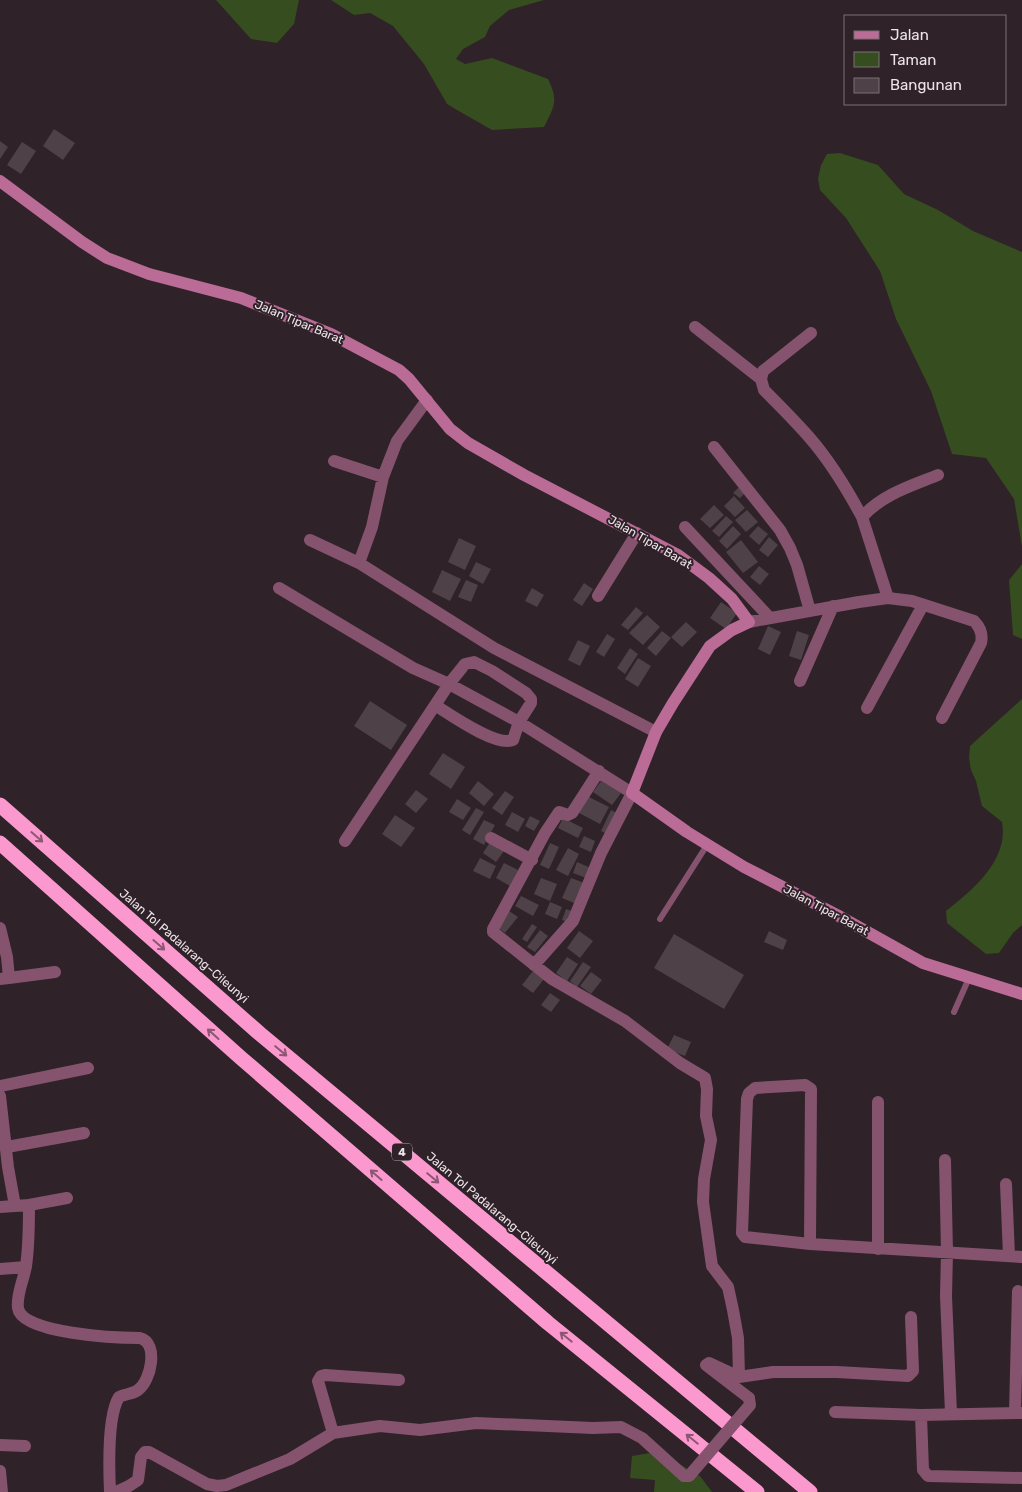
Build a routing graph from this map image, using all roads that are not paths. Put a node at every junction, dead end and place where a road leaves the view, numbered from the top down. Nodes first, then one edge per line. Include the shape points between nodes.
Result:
1 (0, 181) edge
2 (695, 328) dead end
3 (811, 333) dead end
4 (761, 379) junction
5 (427, 400) junction
6 (714, 447) dead end
7 (334, 462) dead end
8 (938, 474) dead end
9 (383, 477) junction
10 (862, 517) junction
11 (685, 527) dead end
12 (637, 533) junction
13 (310, 540) dead end
14 (359, 563) junction
15 (280, 588) dead end
16 (598, 596) dead end
17 (888, 598) junction
18 (923, 605) junction
19 (833, 606) junction
20 (810, 610) junction
21 (770, 618) junction
22 (750, 622) junction
23 (800, 681) dead end
24 (449, 684) junction
25 (435, 705) junction
26 (867, 708) dead end
27 (942, 718) dead end
28 (519, 722) junction
29 (656, 732) junction
30 (599, 771) junction
31 (632, 793) junction
32 (0, 805) edge
33 (491, 838) dead end
34 (344, 840) dead end
35 (0, 843) edge
36 (708, 845) junction
37 (532, 860) junction
38 (660, 919) dead end
39 (0, 928) edge
40 (534, 965) junction
41 (55, 972) dead end
42 (969, 978) junction
43 (4, 979) edge
44 (1022, 994) edge
45 (954, 1012) dead end
46 (88, 1068) dead end
47 (0, 1086) edge
48 (0, 1096) edge
49 (878, 1102) dead end
50 (84, 1133) dead end
51 (7, 1147) junction
52 (944, 1160) dead end
53 (1006, 1184) dead end
54 (68, 1198) dead end
55 (29, 1205) junction
56 (15, 1206) junction
57 (0, 1207) edge
58 (810, 1244) junction
59 (878, 1249) junction
60 (947, 1252) junction
61 (1009, 1256) junction
62 (1022, 1256) edge
63 (26, 1267) junction
64 (0, 1269) edge
65 (1018, 1291) dead end
66 (911, 1317) dead end
67 (739, 1377) junction
68 (399, 1380) dead end
69 (835, 1412) dead end
70 (951, 1413) junction
71 (1019, 1413) edge
72 (921, 1415) junction
73 (333, 1433) junction
74 (0, 1445) edge
75 (26, 1446) dead end
76 (0, 1471) edge
77 (1022, 1478) edge
78 (2, 1492) edge
79 (110, 1492) edge
80 (116, 1492) edge
81 (758, 1492) edge
82 (810, 1492) edge

1 - 5 street, Jalan Tipar Barat via 107,258 149,274 242,298 331,334 398,370
2 - 4 street
3 - 4 street via 763,371
4 - 10 street via 764,390 828,462
5 - 9 street via 397,441
5 - 12 street, Jalan Tipar Barat via 450,429 468,444
6 - 20 street via 780,530 797,565
7 - 9 street
8 - 10 street via 887,496
9 - 14 street via 372,527
10 - 17 street
11 - 21 street
12 - 16 street
12 - 22 street, Jalan Tipar Barat via 678,555 709,578 732,599
13 - 14 street
14 - 29 street via 494,648
15 - 24 street via 413,668
17 - 18 street
17 - 19 street
18 - 26 street
18 - 27 street via 974,621 982,637
19 - 20 street
19 - 23 street
20 - 21 street
21 - 22 street
22 - 29 street via 710,646
24 - 25 street
24 - 28 street
24 - 28 street via 465,664 478,663 531,699
25 - 28 street via 491,738 504,742 513,740
25 - 34 street
28 - 30 street
29 - 31 street
30 - 31 street
30 - 37 street via 572,813 559,812
31 - 36 street, Jalan Tipar Barat
31 - 40 street via 601,852 573,921
32 -> 82 highway, Jalan Tol Padalarang–Cileunyi / 4 via 259,1033
33 - 37 street
81 -> 35 highway via 541,1316 240,1058
36 - 38 lane
36 - 42 street, Jalan Tipar Barat via 923,963
37 - 40 street via 493,932
39 - 43 street via 7,957
40 - 67 street via 625,1021 705,1078 706,1116 711,1140 703,1202 712,1266 728,1287 733,1310
41 - 43 street
42 - 44 street, Jalan Tipar Barat
42 - 45 lane
46 - 47 street
48 - 51 street
49 - 59 street
50 - 51 street
51 - 56 street
52 - 60 street
53 - 61 street
54 - 55 street
55 - 56 street
55 - 63 street
56 - 57 street
58 - 58 street via 811,1089 805,1085 756,1088 747,1099 742,1233 749,1239
58 - 59 street
59 - 60 street
60 - 61 street
60 - 70 street
61 - 62 street
63 - 64 street
63 - 79 street via 18,1306 26,1318 62,1332 140,1338 149,1344 149,1377 138,1391 119,1397 114,1412
65 - 71 street
66 - 67 street via 913,1371 908,1376 773,1372
67 - 73 street, bridge via 709,1363 706,1365 749,1398 750,1405 689,1476 684,1476 642,1438 621,1427 476,1423 420,1430 380,1426
68 - 73 street via 320,1376 318,1381
69 - 72 street
70 - 71 street
70 - 72 street
72 - 77 street via 923,1470 928,1476
73 - 80 street via 290,1459 226,1485 207,1484 145,1452 138,1480
74 - 75 street
76 - 78 street

